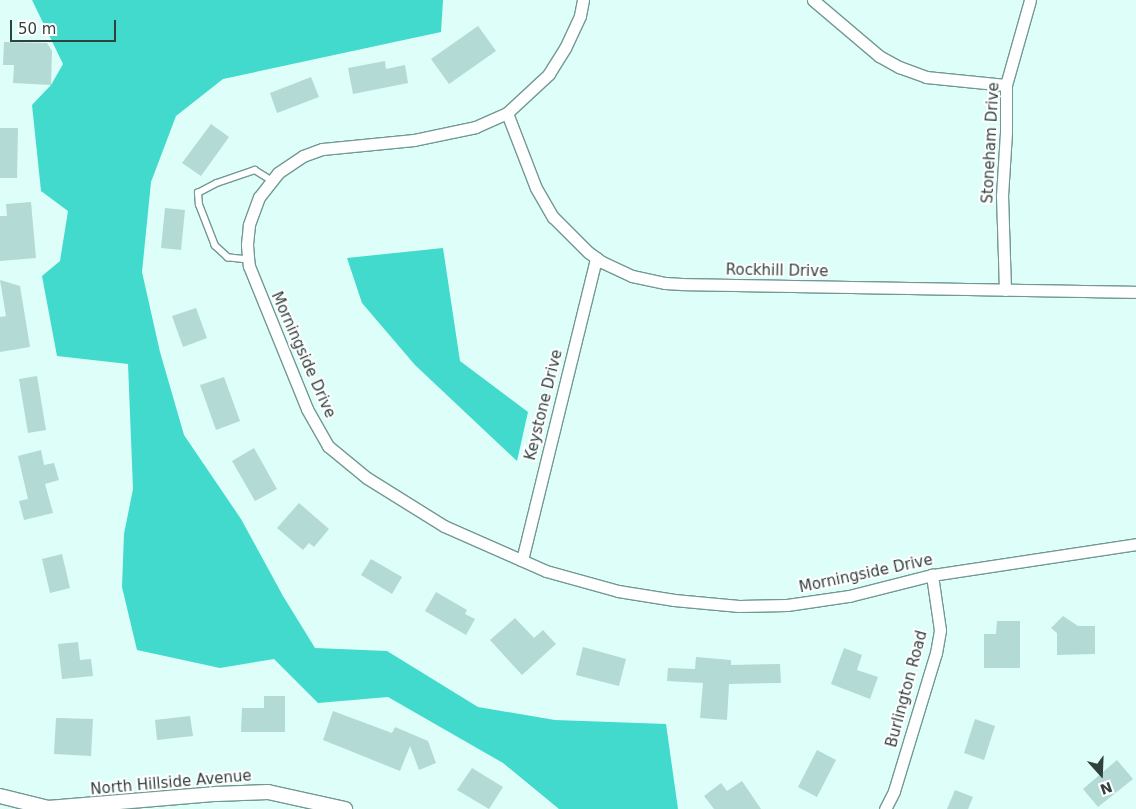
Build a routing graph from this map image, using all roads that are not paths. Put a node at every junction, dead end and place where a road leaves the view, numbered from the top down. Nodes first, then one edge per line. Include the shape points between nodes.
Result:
1 (582, 0) edge
2 (813, 0) edge
3 (1030, 0) edge
4 (1006, 85) junction
5 (507, 113) junction
6 (271, 180) junction
7 (596, 258) junction
8 (248, 260) junction
9 (1005, 290) junction
10 (1136, 292) edge
11 (1136, 544) edge
12 (522, 560) junction
13 (932, 574) junction
14 (0, 796) edge
15 (300, 803) edge
16 (345, 809) edge
17 (885, 809) edge

1 - 5 street, Morningside Drive via 580,16 550,74
2 - 4 street via 879,56 900,67 926,77
3 - 4 street, Stoneham Drive
4 - 9 street, Stoneham Drive via 1002,196
5 - 6 street, Morningside Drive via 476,127 414,140 322,149 294,160
5 - 7 street, Rockhill Drive via 544,203 563,230
6 - 8 street, Morningside Drive via 251,215
6 - 8 lane via 255,170 216,183 198,193 199,205 215,246 228,258
7 - 9 street, Rockhill Drive via 632,276 665,283
7 - 12 street, Keystone Drive
8 - 12 street, Morningside Drive via 307,409 328,446 367,478 444,526
9 - 10 street, Rockhill Drive
11 - 13 street, Morningside Drive
12 - 13 street, Morningside Drive via 546,571 618,591 739,606 787,605 849,596
13 - 17 street, Burlington Road via 940,630 936,653 894,791
14 - 15 street, North Hillside Avenue via 48,808 268,792
15 - 16 street, North Hillside Avenue

